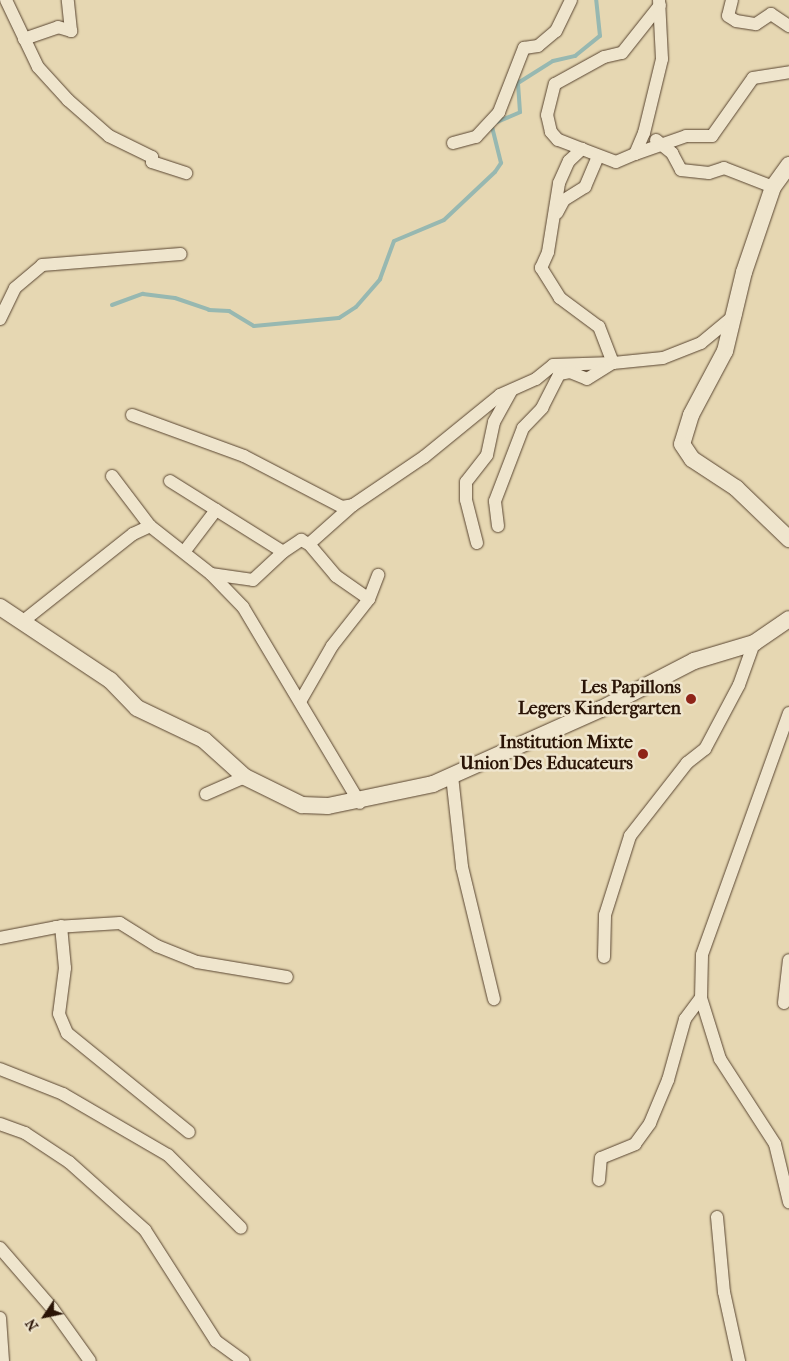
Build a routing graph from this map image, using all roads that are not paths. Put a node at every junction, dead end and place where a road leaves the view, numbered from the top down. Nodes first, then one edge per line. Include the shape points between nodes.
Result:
1 (6, 0) edge
2 (68, 0) edge
3 (571, 0) edge
4 (732, 0) edge
5 (659, 2) edge
6 (789, 26) edge
7 (24, 39) junction
8 (789, 72) edge
9 (648, 122) junction
10 (453, 142) dead end
11 (657, 142) junction
12 (582, 149) junction
13 (635, 154) junction
14 (598, 157) junction
15 (789, 165) edge
16 (186, 173) dead end
17 (773, 187) junction
18 (554, 217) junction
19 (181, 254) dead end
20 (736, 314) junction
21 (0, 319) edge
22 (613, 363) junction
23 (511, 391) junction
24 (132, 415) dead end
25 (112, 476) dead end
26 (170, 481) dead end
27 (353, 505) junction
28 (216, 510) junction
29 (150, 526) junction
30 (498, 526) dead end
31 (789, 540) edge
32 (477, 543) dead end
33 (309, 544) junction
34 (184, 552) junction
35 (282, 552) junction
36 (211, 574) junction
37 (378, 575) dead end
38 (369, 599) junction
39 (2, 605) edge
40 (789, 619) edge
41 (22, 622) junction
42 (754, 643) junction
43 (301, 700) junction
44 (789, 713) edge
45 (452, 776) junction
46 (245, 777) junction
47 (206, 794) dead end
48 (360, 803) junction
49 (61, 926) junction
50 (0, 938) edge
51 (604, 957) dead end
52 (789, 960) edge
53 (287, 977) dead end
54 (701, 998) junction
55 (494, 999) dead end
56 (784, 1002) dead end
57 (0, 1069) edge
58 (0, 1124) edge
59 (190, 1132) dead end
60 (775, 1144) junction
61 (789, 1148) edge
62 (599, 1180) dead end
63 (789, 1202) edge
64 (717, 1217) dead end
65 (241, 1228) dead end
66 (0, 1248) edge
67 (0, 1318) edge
68 (3, 1361) edge
69 (90, 1361) edge
70 (244, 1361) edge
71 (739, 1361) edge

1 - 7 street
2 - 7 street via 71,31 58,27
3 - 10 street via 556,31 538,46 524,48 499,112 476,137
4 - 6 street via 728,16 736,21 756,24 771,14
5 - 9 street via 662,59
5 - 12 street via 622,53 604,57 554,84 547,115 551,132 558,140
7 - 16 street via 38,67 91,122 109,136 152,157 152,162
8 - 11 street via 753,78 712,136 686,136
9 - 11 street
9 - 13 street
11 - 13 street
11 - 17 street via 672,153 680,170 709,173 724,168
12 - 14 street
12 - 18 street via 562,171
13 - 14 street via 616,162
14 - 18 street via 581,192 564,200
15 - 17 street
17 - 20 street via 744,272
18 - 22 street via 541,268 560,298 599,328
19 - 21 street via 42,265 14,288
20 - 22 street via 701,343 664,358
20 - 31 street via 682,444 692,460 736,488
22 - 23 street via 557,363
22 - 30 street via 587,379 570,372 559,374 542,408 523,428 495,501
23 - 27 street
23 - 32 street via 494,422 487,455 466,482 466,500
24 - 27 street via 244,456 342,506
25 - 29 street
26 - 28 street
27 - 33 street
28 - 34 street
28 - 35 street
29 - 34 street
29 - 41 street via 132,534
33 - 35 street via 301,540
33 - 38 street via 336,576
34 - 36 street
35 - 36 street via 253,580
36 - 43 street via 243,607
37 - 38 street
38 - 43 street via 332,646
39 - 41 street
40 - 42 street
41 - 46 street via 110,680 137,708 204,740
42 - 45 street via 702,658 601,709
42 - 51 street via 739,685 709,744 686,763 630,836 605,915
43 - 48 street
44 - 54 street via 702,956
45 - 48 street
45 - 55 street via 462,867
46 - 47 street
46 - 48 street via 302,805
49 - 50 street
49 - 53 street via 120,923 197,962
49 - 59 street via 65,968 58,1014 67,1033
52 - 56 street
54 - 60 street via 720,1059
54 - 62 street via 679,1034 668,1080 650,1123 636,1144 601,1158
57 - 65 street via 63,1094 168,1155
58 - 70 street via 25,1133 69,1162 145,1230 216,1341
60 - 61 street
60 - 63 street
64 - 71 street via 724,1292
66 - 69 street via 52,1308
67 - 68 street

